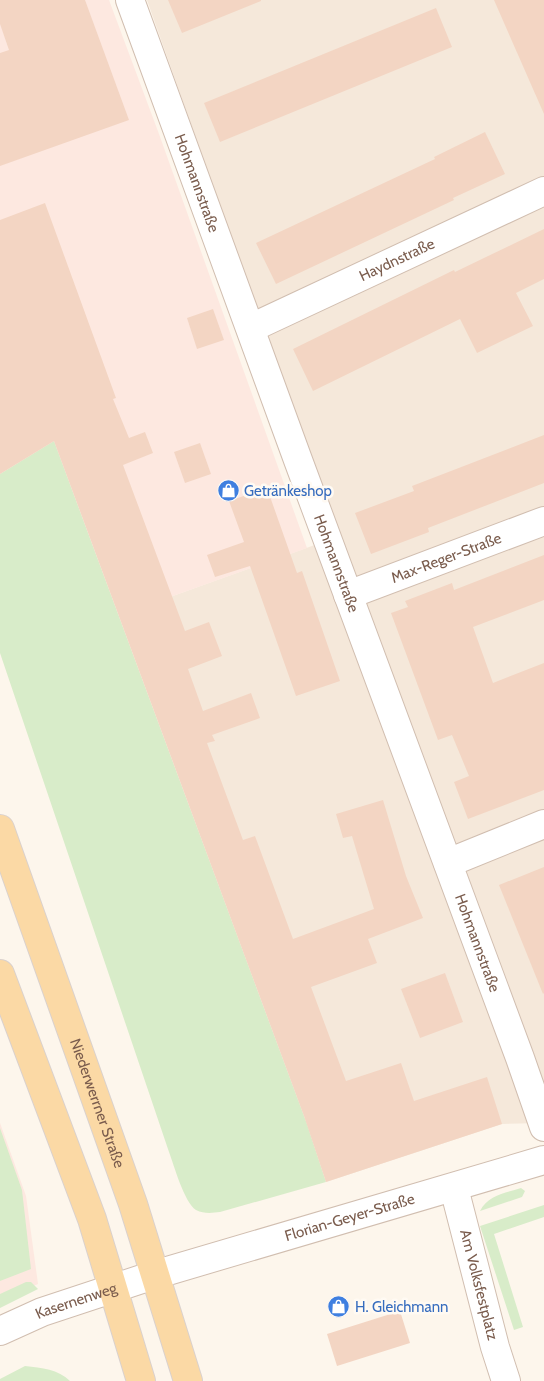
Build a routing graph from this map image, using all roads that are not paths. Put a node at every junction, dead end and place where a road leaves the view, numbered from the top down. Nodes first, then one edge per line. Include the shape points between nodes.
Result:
1 (130, 0) edge
2 (544, 191) edge
3 (251, 328) junction
4 (544, 521) edge
5 (348, 595) junction
6 (544, 824) edge
7 (0, 828) edge
8 (448, 863) junction
9 (0, 974) edge
10 (544, 1128) edge
11 (544, 1160) edge
12 (454, 1188) junction
13 (154, 1275) junction
14 (112, 1289) junction
15 (0, 1331) edge
16 (141, 1381) edge
17 (188, 1381) edge
18 (506, 1381) edge

1 - 3 street, Hohmannstraße
2 - 3 street, Haydnstraße
3 - 5 street, Hohmannstraße
4 - 5 street, Max-Reger-Straße
5 - 8 street, Hohmannstraße
6 - 8 street
7 - 13 main road, Niederwerrner Straße via 133,1204
8 - 10 street, Hohmannstraße
9 - 14 main road via 92,1219
11 - 12 street, Florian-Geyer-Straße
12 - 13 street, Florian-Geyer-Straße
12 - 18 street, Am Volksfestplatz
13 - 14 street, Kasernenweg
13 - 17 main road, Niederwerrner Straße
14 - 15 street, Kasernenweg via 42,1312
14 - 16 main road

